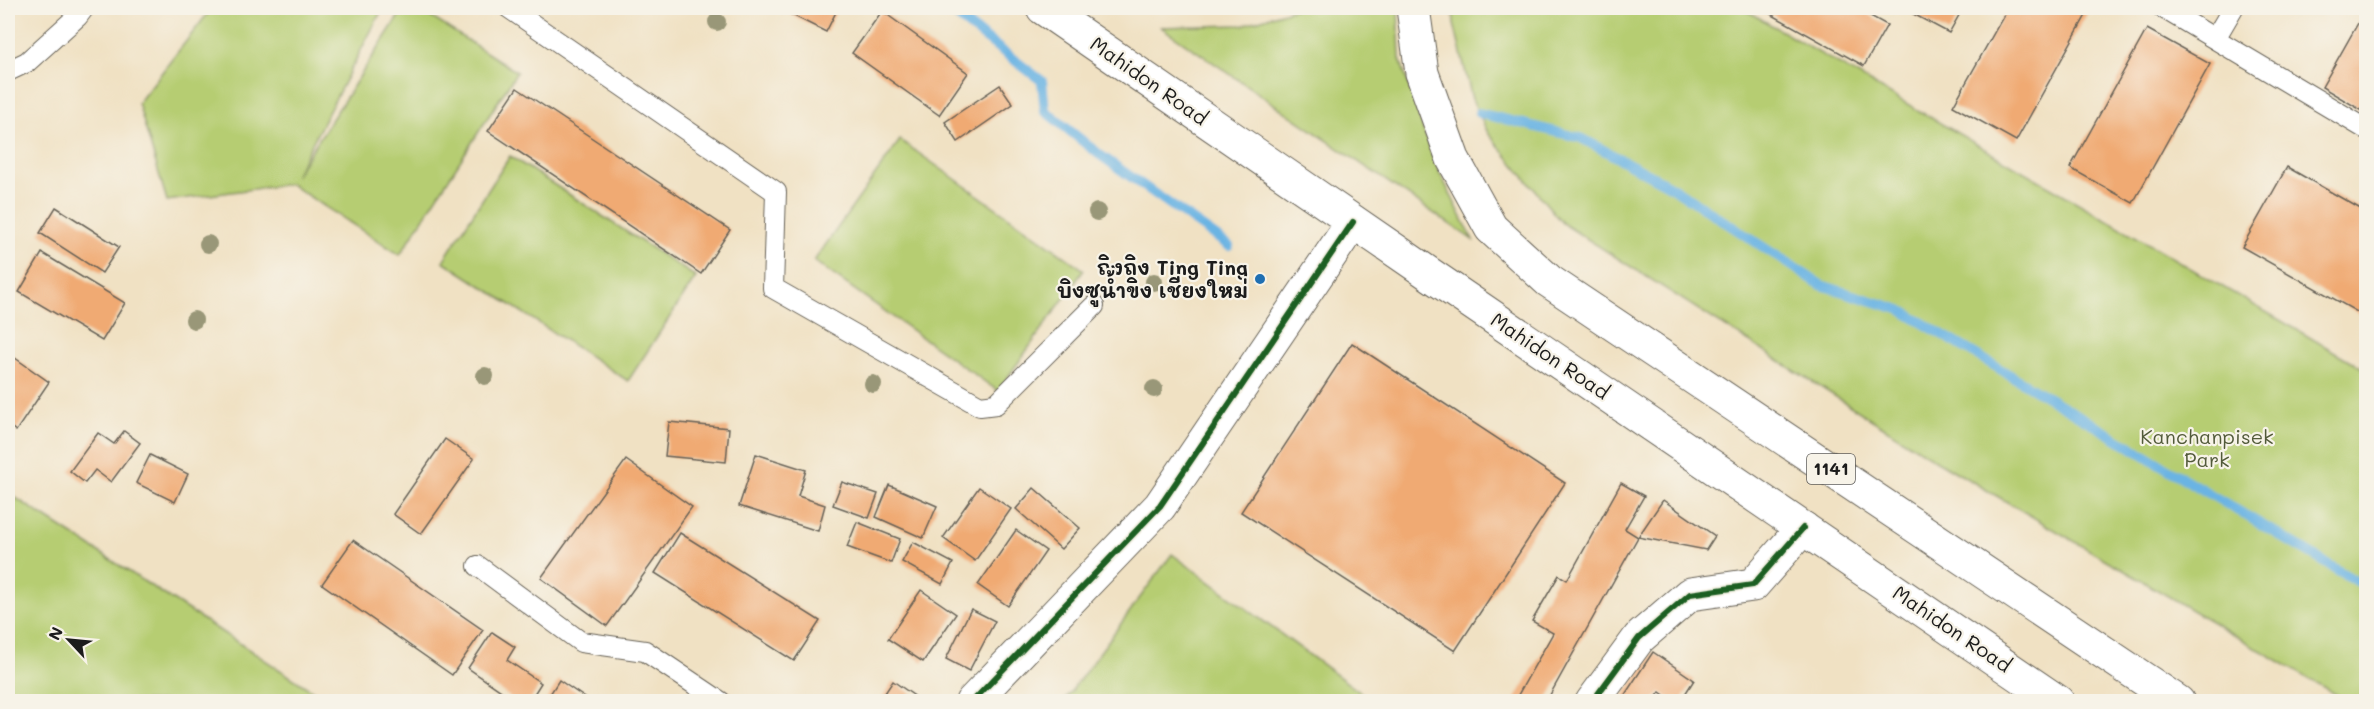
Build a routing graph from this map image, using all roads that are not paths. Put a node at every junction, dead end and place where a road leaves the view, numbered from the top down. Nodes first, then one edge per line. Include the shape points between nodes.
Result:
1 (84, 8) edge
2 (509, 8) edge
3 (1043, 8) edge
4 (1413, 8) edge
5 (2163, 8) edge
6 (2233, 8) edge
7 (2216, 37) junction
8 (8, 71) edge
9 (2367, 129) edge
10 (1353, 222) junction
11 (1094, 306) dead end
12 (1803, 528) junction
13 (478, 566) dead end
14 (721, 702) edge
15 (972, 702) edge
16 (1592, 702) edge
17 (2058, 702) edge
18 (2178, 702) edge

1 - 8 lane via 27,62
2 - 11 lane via 776,192 773,288 980,406 996,404
3 - 10 main road, Mahidon Road
4 - 18 main road, 1141 via 1422,73 1453,159 1491,228 1549,281
5 - 7 lane
6 - 7 lane
7 - 9 lane
10 - 12 main road, Mahidon Road
10 - 15 main road via 1160,506
12 - 16 main road via 1753,585 1690,594 1640,638
12 - 17 main road, Mahidon Road
13 - 14 lane via 581,642 645,651

